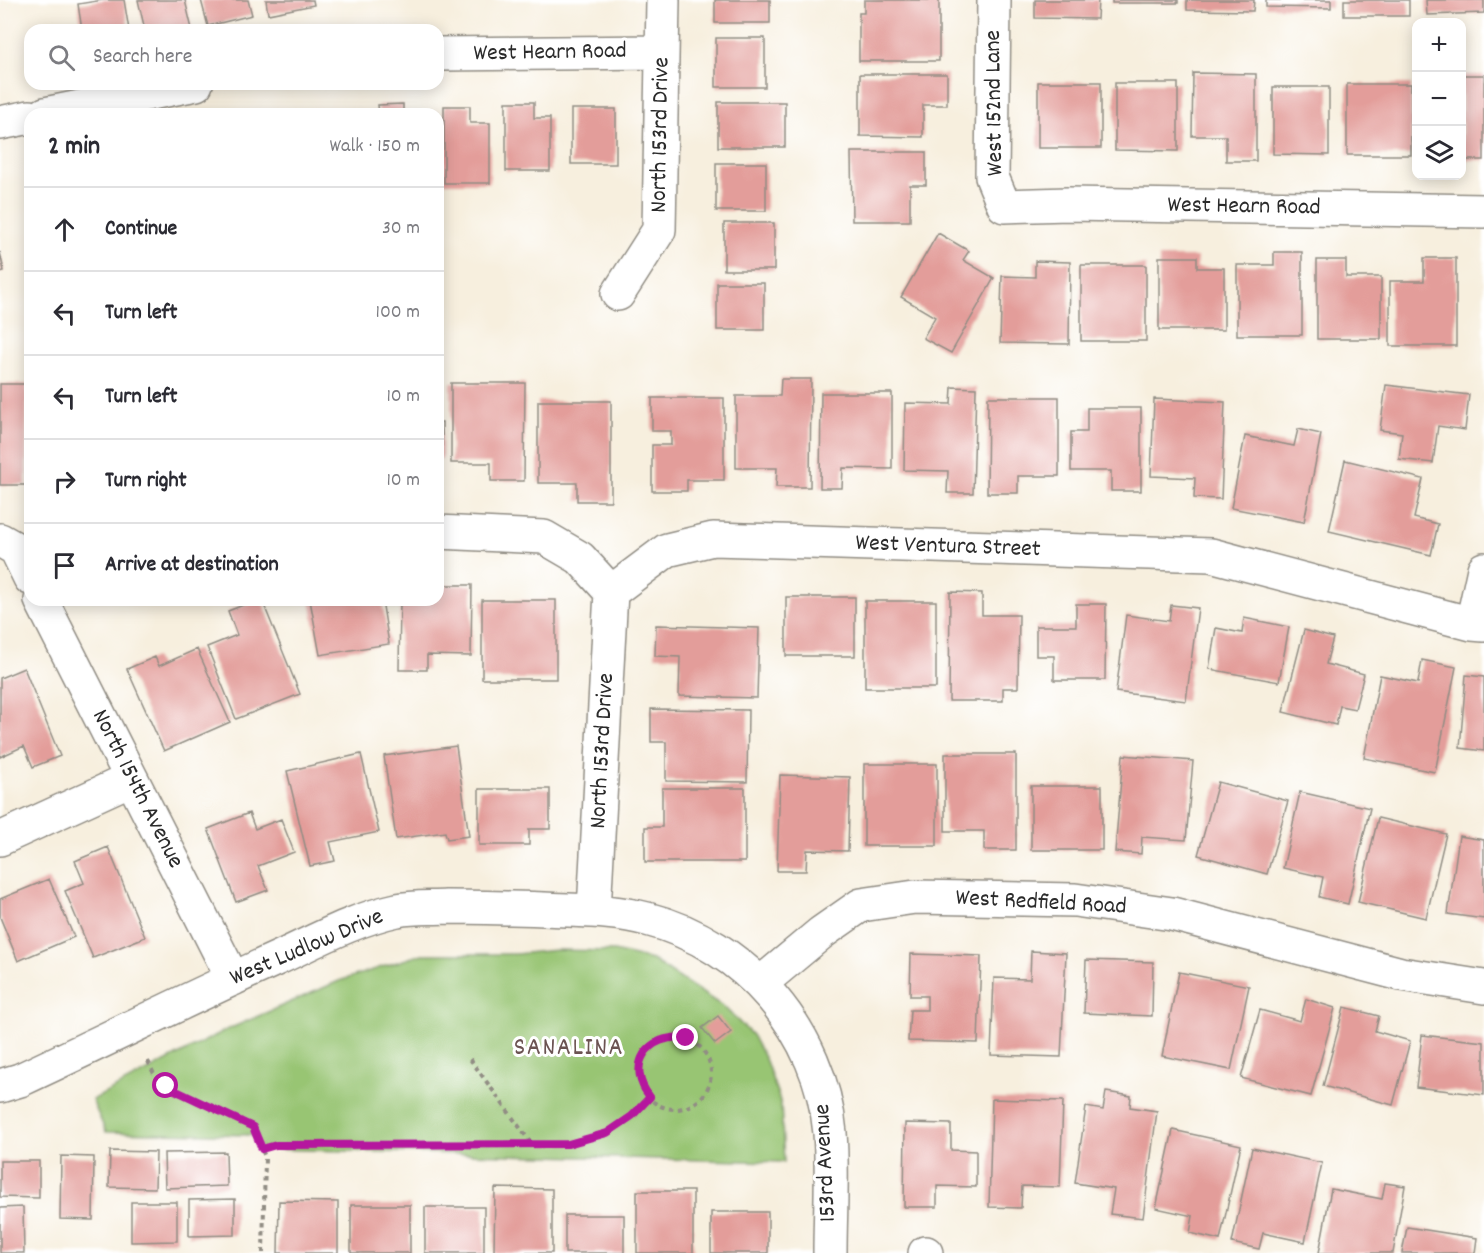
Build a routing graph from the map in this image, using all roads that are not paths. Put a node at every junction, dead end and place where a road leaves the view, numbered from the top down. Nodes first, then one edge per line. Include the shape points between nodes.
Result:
1 (663, 0) edge
2 (994, 0) edge
3 (662, 52) junction
4 (444, 54) edge
5 (166, 90) edge
6 (75, 108) edge
7 (24, 118) edge
8 (0, 123) edge
9 (1004, 206) joint
10 (1484, 212) edge
11 (618, 294) dead end
12 (444, 532) edge
13 (0, 540) edge
14 (24, 566) edge
15 (1484, 569) edge
16 (611, 592) junction
17 (44, 606) edge
18 (1478, 625) edge
19 (131, 779) junction
20 (0, 839) edge
21 (594, 911) junction
22 (233, 978) junction
23 (761, 983) junction
24 (1484, 987) edge
25 (0, 1086) edge
26 (830, 1253) edge

1 - 3 street, North 153rd Drive
2 - 9 street, West 152nd Lane via 992,177
3 - 4 street, West Hearn Road
3 - 11 street, North 153rd Drive via 659,230
5 - 6 street
7 - 8 street
9 - 10 street, West Hearn Road
12 - 16 street via 544,537 580,558
13 - 14 street via 16,549
15 - 18 street
16 - 18 street, West Ventura Street via 667,550 713,539 1211,555
16 - 21 street, North 153rd Drive
17 - 19 street, North 154th Avenue
19 - 20 street
19 - 22 street, North 154th Avenue
21 - 22 street, West Ludlow Drive via 482,907 398,910 341,929
21 - 23 street, West Ludlow Drive via 625,914 687,933 724,954
22 - 25 street, West Ludlow Drive
23 - 24 street, West Redfield Road via 861,905 915,897 1075,900 1172,914 1401,974
23 - 26 street, 153rd Avenue via 800,1035 819,1079 830,1132

